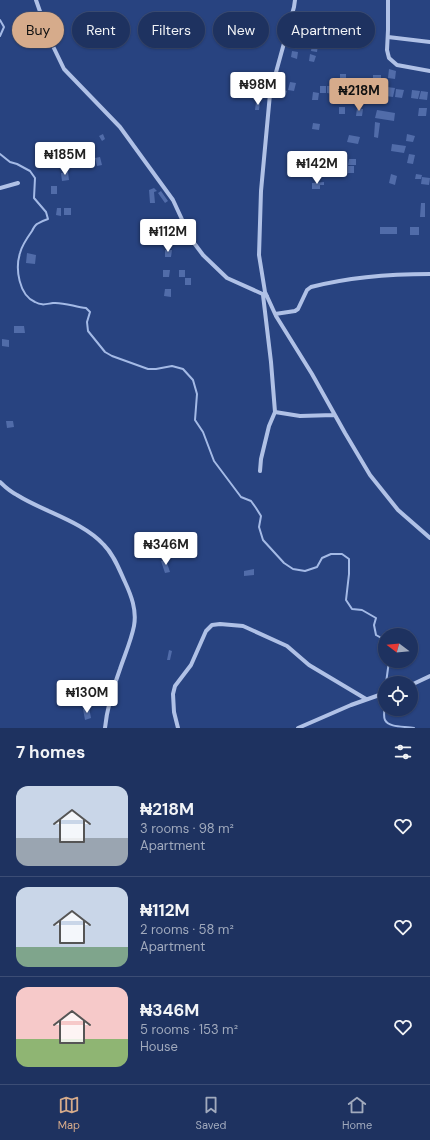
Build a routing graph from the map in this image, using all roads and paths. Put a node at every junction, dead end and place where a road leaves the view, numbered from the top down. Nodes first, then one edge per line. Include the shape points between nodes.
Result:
1 (36, 0) edge
2 (295, 0) edge
3 (388, 0) edge
4 (388, 37) junction
5 (430, 42) edge
6 (430, 70) edge
7 (18, 183) dead end
8 (0, 188) edge
9 (430, 274) edge
10 (265, 295) junction
11 (275, 314) junction
12 (275, 412) junction
13 (334, 415) junction
14 (260, 471) dead end
15 (0, 482) edge
16 (430, 538) edge
17 (430, 676) edge
18 (418, 682) edge
19 (378, 695) edge
20 (366, 699) junction
21 (105, 728) edge
22 (178, 728) edge
23 (298, 728) edge

1 - 10 street via 50,40 64,69 120,127 173,200 191,239 202,255 227,278
2 - 10 street via 270,94 261,191 259,255
3 - 4 street
4 - 5 street
4 - 6 street via 386,50 393,63
7 - 8 street
9 - 11 street via 381,275 311,287 298,309
10 - 11 street
10 - 12 street
11 - 13 street
12 - 13 street via 300,416
12 - 14 street via 260,459
13 - 16 street via 370,475 398,510
15 - 21 street via 16,495 84,529 104,544 116,562 128,590 134,607 134,624 109,704
17 - 18 street
19 - 20 street
20 - 22 street via 270,637 243,626 212,625 206,631 191,665 174,686 173,700
20 - 23 street

